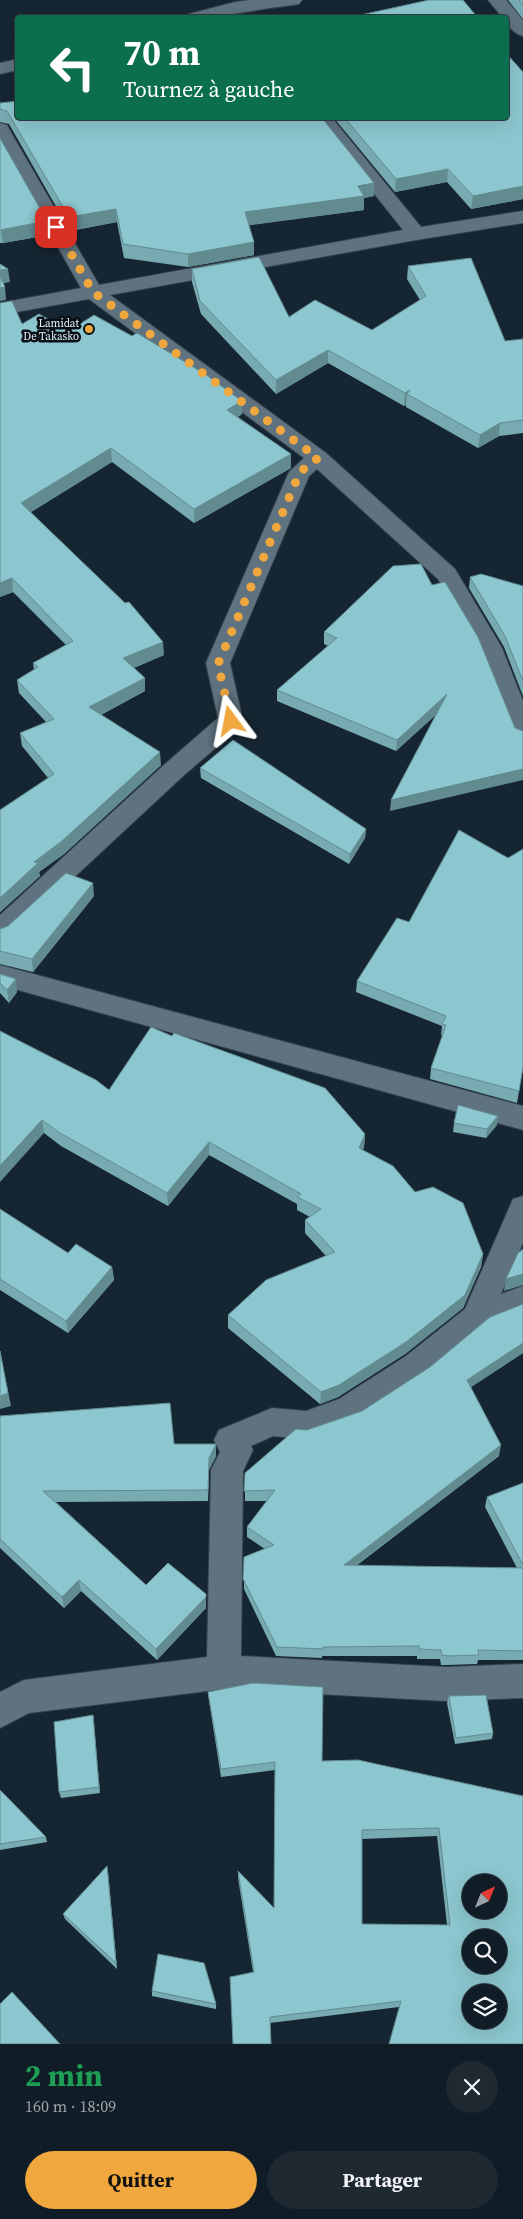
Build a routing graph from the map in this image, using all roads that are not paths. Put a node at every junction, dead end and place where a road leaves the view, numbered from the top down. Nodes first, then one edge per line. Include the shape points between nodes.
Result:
1 (293, 0) edge
2 (497, 0) edge
3 (236, 8) edge
4 (207, 15) edge
5 (523, 31) edge
6 (15, 65) edge
7 (0, 69) edge
8 (325, 120) edge
9 (0, 129) edge
10 (523, 217) edge
11 (416, 234) junction
12 (93, 292) junction
13 (0, 309) edge
14 (318, 458) junction
15 (523, 732) edge
16 (0, 930) edge
17 (0, 975) edge
18 (523, 1118) edge
19 (523, 1208) edge
20 (523, 1299) edge
21 (476, 1318) junction
22 (224, 1672) junction
23 (523, 1681) edge
24 (0, 1711) edge

1 - 3 street
2 - 5 street
3 - 4 street
6 - 7 street
8 - 11 street
9 - 12 street
10 - 11 street
11 - 12 street
12 - 13 street
12 - 14 street
14 - 15 street via 447,574 490,648
14 - 16 street via 300,472 218,664 231,721
17 - 18 street
19 - 21 street
20 - 21 street
21 - 22 street via 417,1366 350,1410 306,1425 272,1422 230,1440 237,1450 227,1470
22 - 23 street via 446,1684
22 - 24 street via 24,1697

